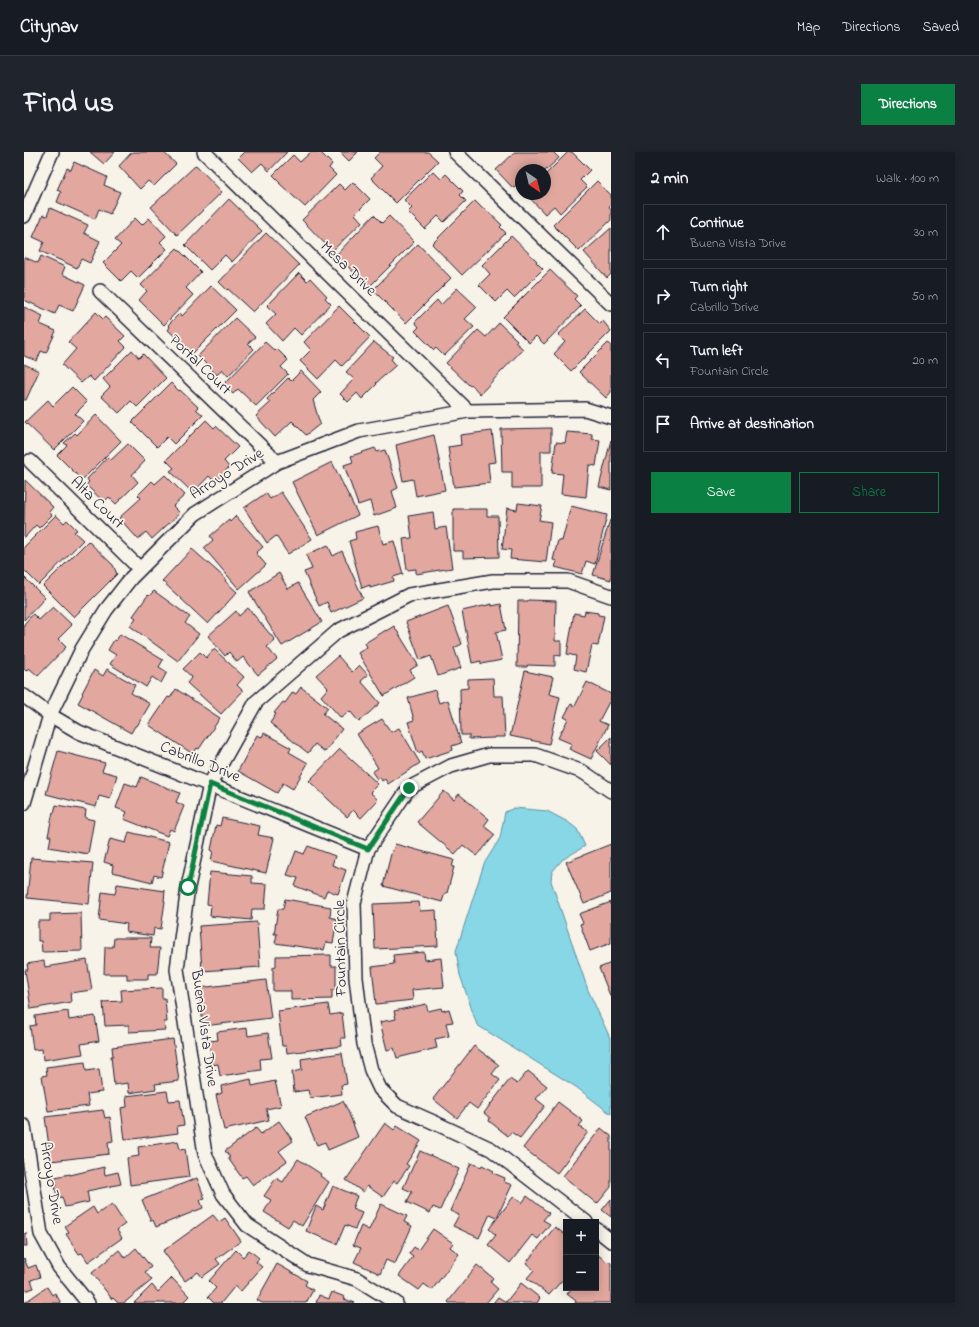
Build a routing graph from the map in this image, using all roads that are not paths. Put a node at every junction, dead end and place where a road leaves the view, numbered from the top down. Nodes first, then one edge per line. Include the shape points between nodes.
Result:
1 (52, 152) edge
2 (204, 152) edge
3 (455, 152) edge
4 (24, 216) edge
5 (100, 291) dead end
6 (611, 304) edge
7 (468, 410) junction
8 (611, 417) edge
9 (30, 461) dead end
10 (277, 462) junction
11 (140, 569) junction
12 (611, 596) edge
13 (24, 696) edge
14 (50, 715) junction
15 (210, 784) junction
16 (611, 791) edge
17 (24, 803) edge
18 (368, 849) junction
19 (24, 1126) edge
20 (582, 1219) edge
21 (599, 1232) edge
22 (611, 1241) edge
23 (88, 1303) edge
24 (396, 1303) edge

1 - 4 lane
2 - 7 lane, Mesa Drive
3 - 6 lane
5 - 10 lane, Portal Court
7 - 8 lane, Arroyo Drive via 585,409
7 - 10 lane, Arroyo Drive via 359,431
9 - 11 lane, Alta Court
10 - 11 lane, Arroyo Drive via 195,514
11 - 14 lane, Arroyo Drive via 102,617 82,649
12 - 15 lane, Buena Vista Drive via 568,581 493,581 409,595 338,631 256,702
13 - 14 lane, Cabrillo Drive
14 - 15 lane, Cabrillo Drive via 79,732
14 - 17 lane, Arroyo Drive
15 - 18 lane, Cabrillo Drive
15 - 24 lane, Buena Vista Drive via 188,887 177,969 205,1154 222,1194 247,1224 308,1265 357,1279
16 - 18 lane, Fountain Circle via 583,772 534,755 489,754 451,766 409,788
18 - 20 lane, Fountain Circle via 354,903 356,978 364,1044 371,1070 380,1089 397,1106 492,1149
19 - 23 lane, Arroyo Drive via 42,1234 59,1267
21 - 22 lane

